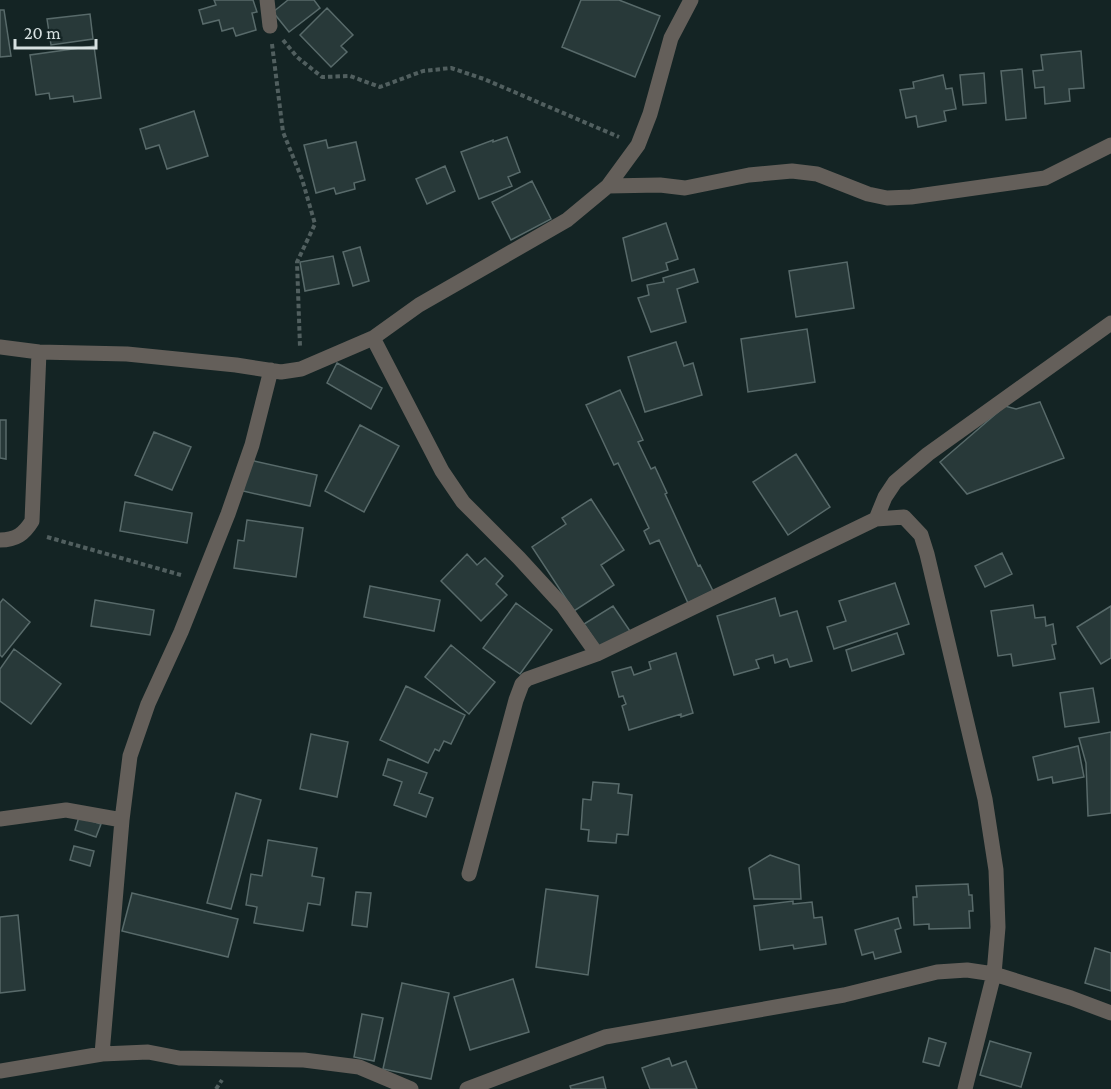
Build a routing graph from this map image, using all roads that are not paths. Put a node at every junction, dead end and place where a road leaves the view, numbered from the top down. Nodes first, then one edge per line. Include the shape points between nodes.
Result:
1 (267, 0) edge
2 (691, 0) edge
3 (270, 26) road end
4 (1111, 145) edge
5 (608, 186) junction
6 (1111, 323) edge
7 (373, 338) junction
8 (0, 347) edge
9 (39, 352) junction
10 (272, 370) junction
11 (876, 519) junction
12 (0, 540) edge
13 (597, 654) junction
14 (0, 819) edge
15 (122, 820) junction
16 (469, 874) dead end
17 (994, 974) junction
18 (1111, 1013) edge
19 (102, 1054) junction
20 (0, 1071) edge
21 (411, 1089) edge
22 (467, 1089) edge
23 (965, 1089) edge

1 - 3 street
2 - 5 street via 671,38 638,145
4 - 5 street via 1045,178 911,197 868,195 817,174 792,171 685,188
5 - 7 street via 567,220 419,305
6 - 11 street via 928,454 895,482
7 - 10 street via 301,369
7 - 13 street via 442,471 463,502 563,606
8 - 9 street
9 - 10 street via 127,354
9 - 12 street via 32,521 26,531 12,540
10 - 15 street via 228,514 133,746
11 - 13 street
11 - 17 street via 904,517 921,535 927,554 985,799 996,870 998,927
13 - 16 street via 534,675 522,684
14 - 15 street via 66,810
15 - 19 street
17 - 18 street
17 - 22 street via 967,970 937,972 844,995 605,1037
17 - 23 street
19 - 20 street
19 - 21 street via 148,1052 179,1058 304,1060 359,1067

